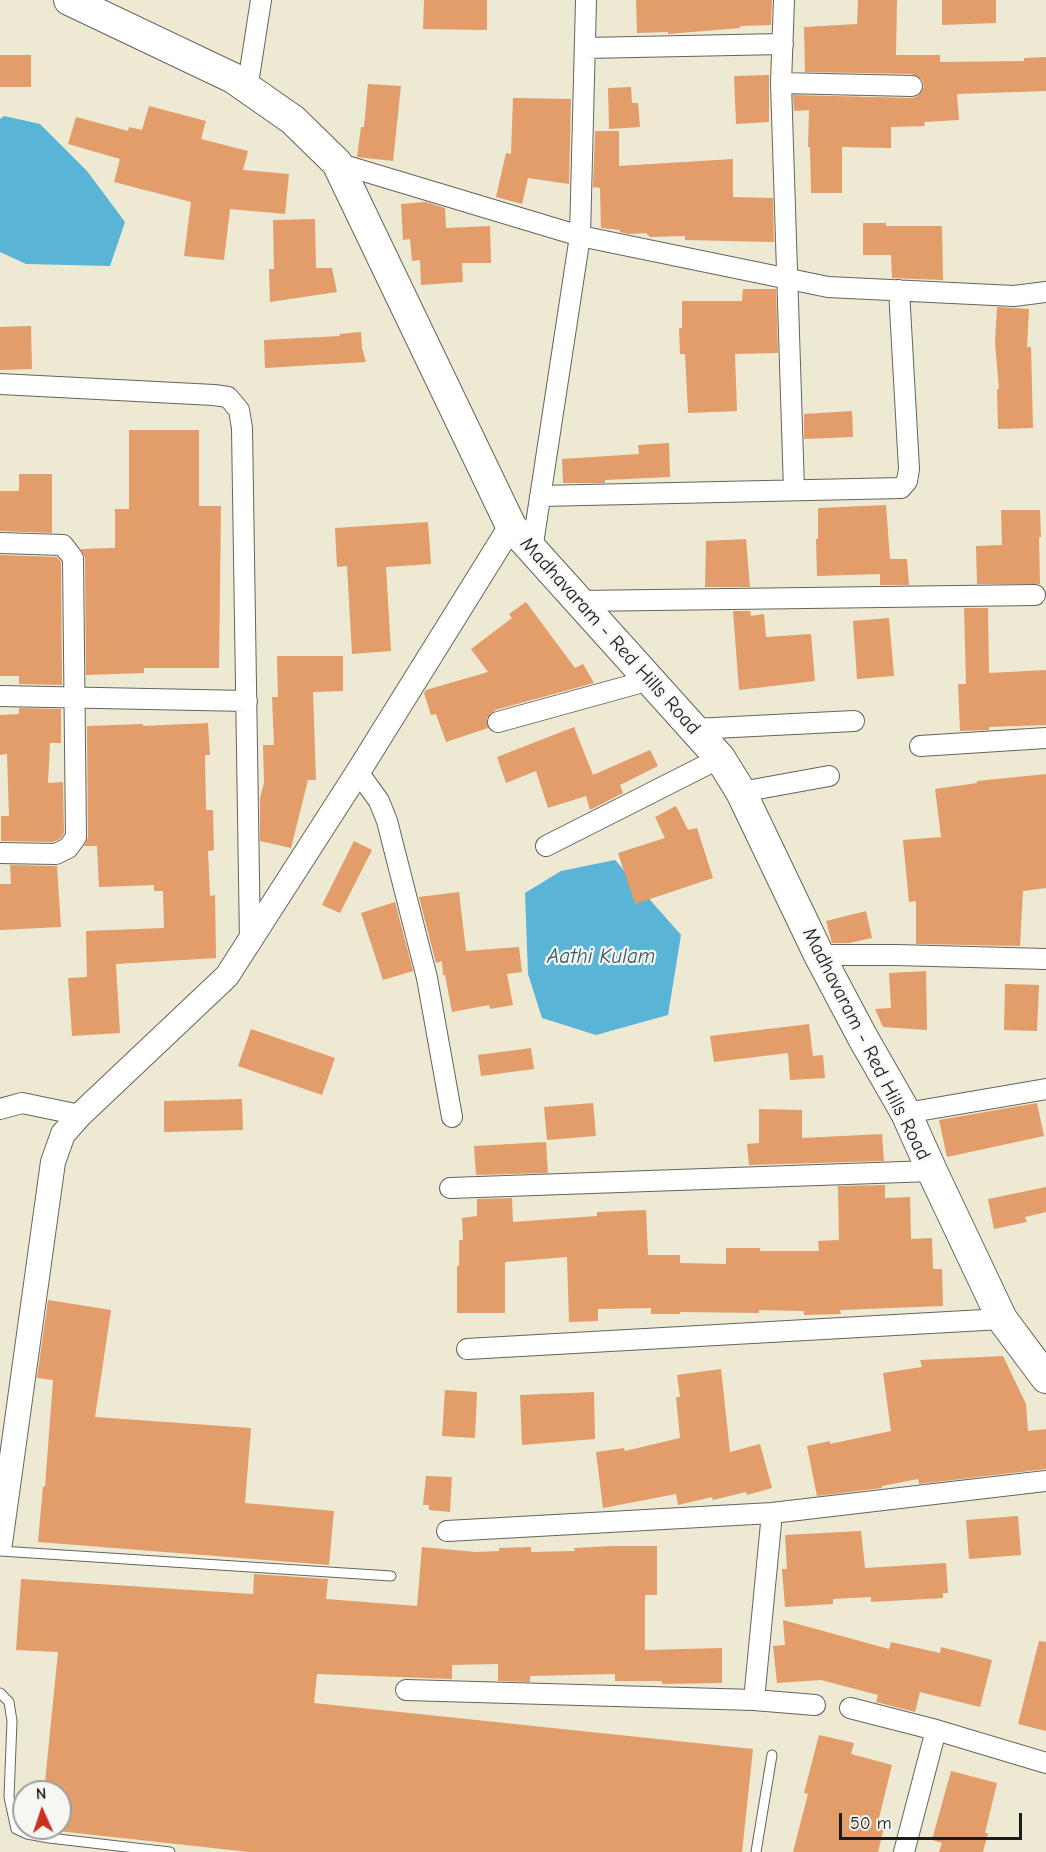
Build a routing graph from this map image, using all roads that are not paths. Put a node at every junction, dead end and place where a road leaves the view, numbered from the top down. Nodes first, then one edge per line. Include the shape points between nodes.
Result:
1 (69, 0) edge
2 (261, 0) edge
3 (586, 0) edge
4 (784, 0) edge
5 (783, 44) junction
6 (585, 48) junction
7 (781, 83) junction
8 (912, 86) dead end
9 (247, 90) junction
10 (337, 163) junction
11 (579, 236) junction
12 (788, 279) junction
13 (899, 291) junction
14 (1046, 292) edge
15 (0, 384) edge
16 (794, 490) junction
17 (540, 496) junction
18 (511, 526) junction
19 (0, 543) edge
20 (532, 550) junction
21 (1035, 595) dead end
22 (578, 601) junction
23 (650, 680) junction
24 (0, 696) edge
25 (75, 698) junction
26 (247, 701) junction
27 (854, 721) dead end
28 (498, 722) dead end
29 (694, 729) junction
30 (1046, 738) edge
31 (920, 746) dead end
32 (720, 758) junction
33 (358, 772) junction
34 (829, 776) dead end
35 (741, 792) junction
36 (546, 846) dead end
37 (0, 853) edge
38 (250, 942) junction
39 (819, 955) junction
40 (1046, 959) edge
41 (1046, 1089) edge
42 (0, 1109) edge
43 (906, 1113) junction
44 (80, 1115) junction
45 (452, 1117) dead end
46 (932, 1171) junction
47 (450, 1188) dead end
48 (1002, 1319) junction
49 (467, 1348) dead end
50 (1046, 1378) edge
51 (1046, 1481) edge
52 (3, 1494) edge
53 (772, 1513) junction
54 (447, 1531) dead end
55 (0, 1543) edge
56 (0, 1551) edge
57 (391, 1576) dead end
58 (406, 1690) dead end
59 (0, 1693) edge
60 (754, 1700) junction
61 (815, 1705) dead end
62 (850, 1708) dead end
63 (936, 1730) junction
64 (771, 1755) dead end
65 (1046, 1763) edge
66 (170, 1852) edge
67 (756, 1852) edge
68 (904, 1852) edge

1 - 9 main road, Madhavaram - Red Hills Road via 233,78
2 - 9 street
3 - 6 street
4 - 5 street
5 - 6 street
5 - 7 street
6 - 11 street
7 - 8 street
7 - 12 street
9 - 10 main road, Madhavaram - Red Hills Road via 293,120
10 - 11 street
10 - 18 main road, Madhavaram - Red Hills Road
11 - 12 street
11 - 17 street
12 - 13 street via 828,287
12 - 16 street
13 - 14 street via 1014,296
13 - 16 street via 907,481 901,488 891,489
15 - 26 street via 214,395 228,397 239,410
16 - 17 street
17 - 20 street
18 - 20 main road, Madhavaram - Red Hills Road
18 - 33 street
19 - 25 street via 63,545 73,558
20 - 22 main road, Madhavaram - Red Hills Road
21 - 22 street
22 - 23 main road, Madhavaram - Red Hills Road
23 - 28 street
23 - 29 main road, Madhavaram - Red Hills Road
24 - 25 street
25 - 26 street
25 - 37 street via 76,837 68,848 56,854
26 - 38 street
27 - 29 street
29 - 32 main road, Madhavaram - Red Hills Road
30 - 31 street
32 - 35 main road, Madhavaram - Red Hills Road
32 - 36 street
33 - 38 street
33 - 45 street via 379,801 387,821 427,978
34 - 35 street
35 - 39 main road, Madhavaram - Red Hills Road
38 - 44 street via 227,976
39 - 40 street
39 - 43 main road, Madhavaram - Red Hills Road
41 - 43 street
42 - 44 street via 22,1103
43 - 46 main road, Madhavaram - Red Hills Road
44 - 52 street via 63,1134 54,1162
46 - 47 street
46 - 48 main road, Madhavaram - Red Hills Road
48 - 49 street
48 - 50 main road, Madhavaram - Red Hills Road
51 - 53 street
52 - 55 street
53 - 54 street
53 - 60 street
56 - 57 lane
58 - 60 street
59 - 66 lane via 9,1702 12,1722 9,1797 16,1829 50,1838
60 - 61 street
62 - 63 street
63 - 65 street
63 - 68 street
64 - 67 lane

